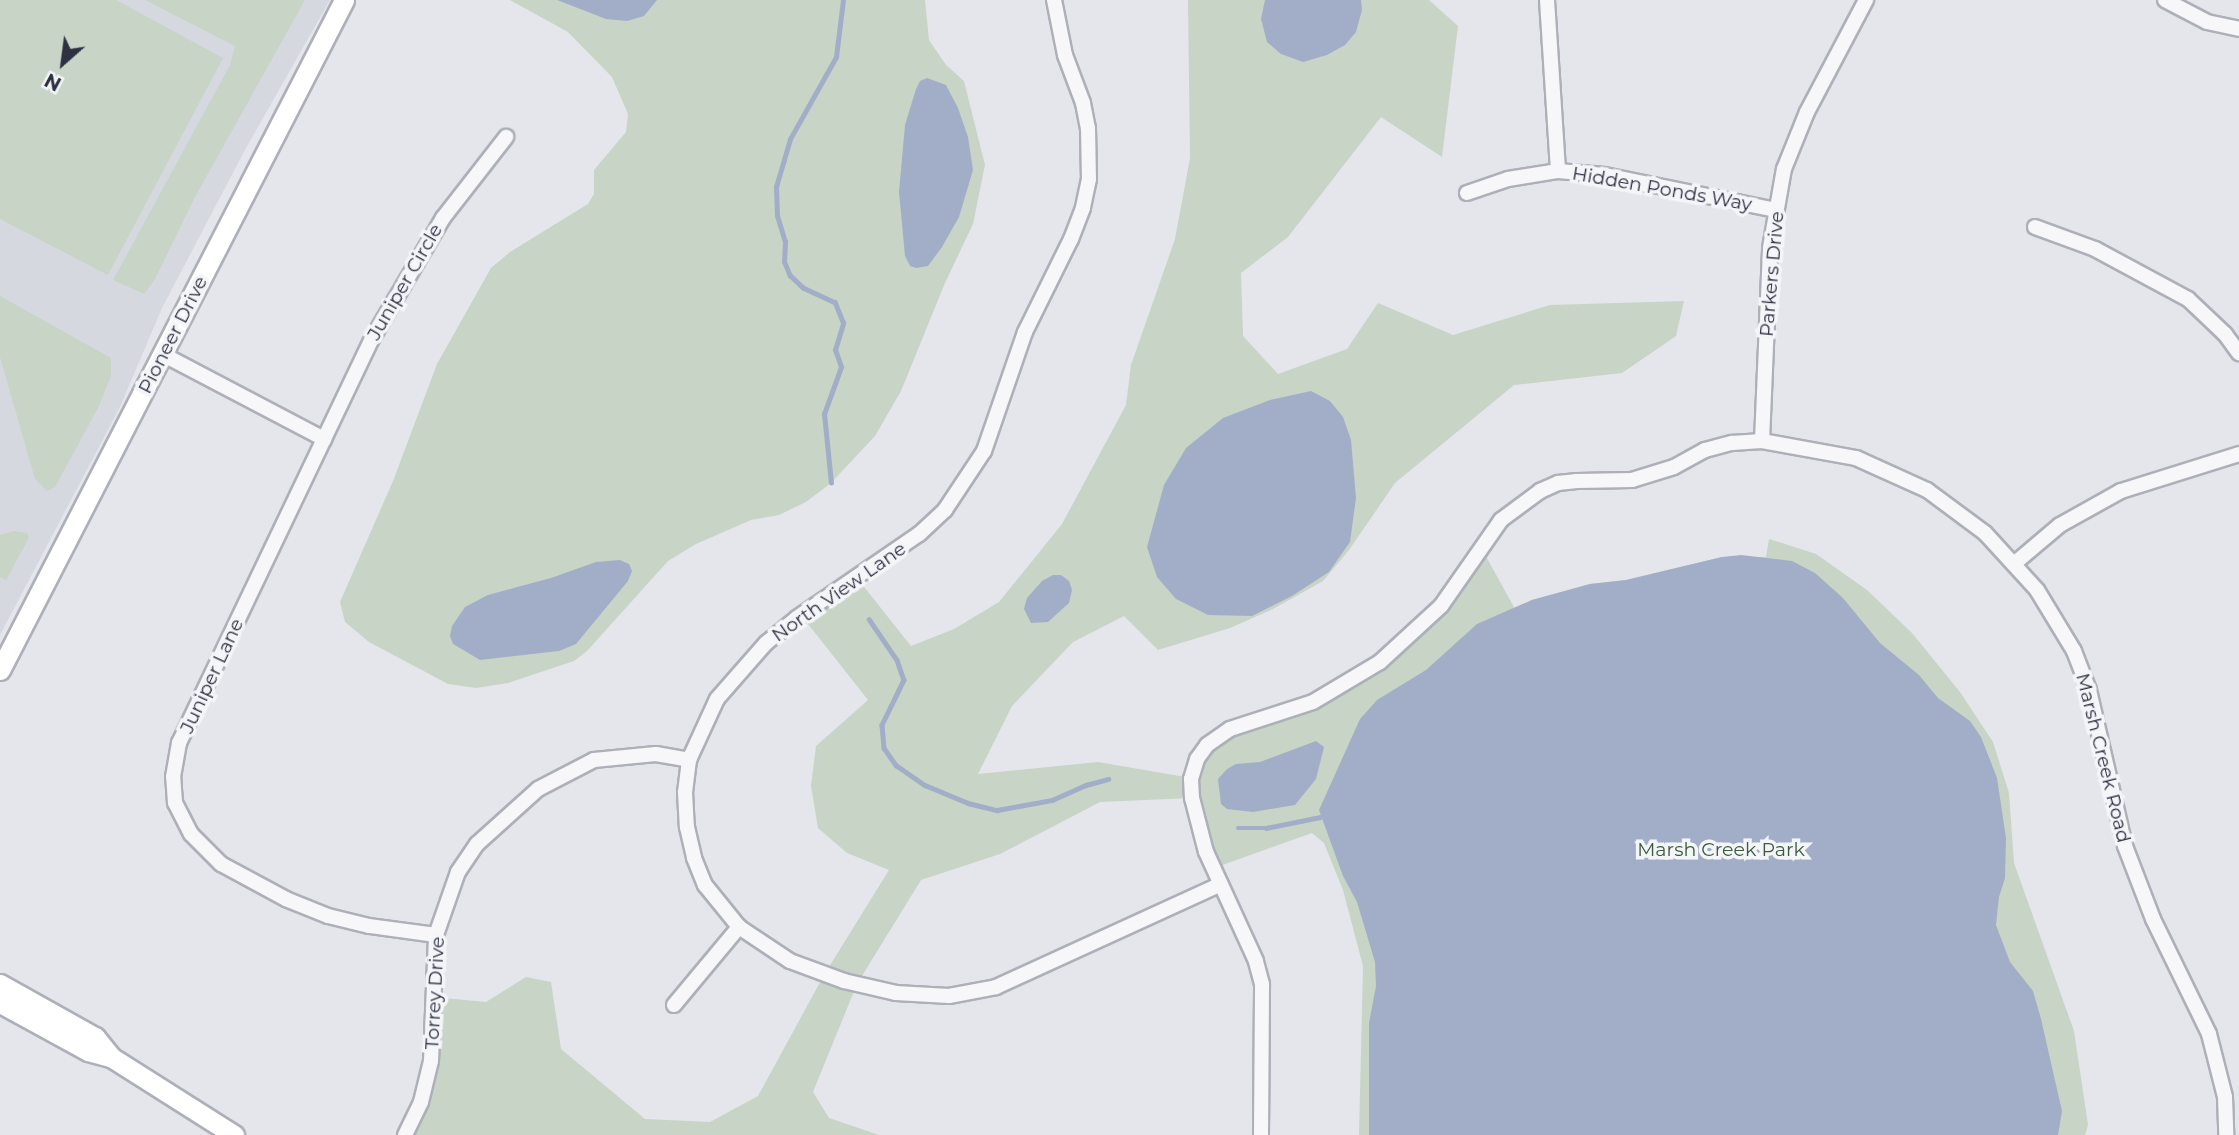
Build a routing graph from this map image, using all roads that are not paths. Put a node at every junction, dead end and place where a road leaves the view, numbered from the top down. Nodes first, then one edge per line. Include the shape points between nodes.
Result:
1 (344, 0) edge
2 (1054, 0) edge
3 (1548, 0) edge
4 (1866, 0) edge
5 (2165, 0) edge
6 (2239, 29) edge
7 (506, 137) dead end
8 (1558, 172) junction
9 (1467, 193) dead end
10 (1776, 210) junction
11 (2035, 227) dead end
12 (2239, 353) edge
13 (164, 355) junction
14 (324, 439) junction
15 (1762, 441) junction
16 (2239, 454) edge
17 (2015, 563) junction
18 (0, 670) edge
19 (690, 760) junction
20 (1221, 884) junction
21 (739, 927) junction
22 (436, 935) junction
23 (0, 984) edge
24 (0, 1003) edge
25 (674, 1004) dead end
26 (111, 1057) junction
27 (234, 1135) edge
28 (405, 1135) edge
29 (1261, 1135) edge
30 (2226, 1135) edge

1 - 13 street, Pioneer Drive
2 - 19 street, North View Lane via 1088,128 1089,179 1083,208 1025,332 984,451 945,510 919,534 797,618 744,666 718,699
3 - 8 street
4 - 10 street, Parkers Drive via 1795,139
5 - 6 street via 2207,22
7 - 14 street, Juniper Circle via 411,268
8 - 9 street, Hidden Ponds Way via 1508,179
8 - 10 street, Hidden Ponds Way via 1605,175
10 - 15 street, Parkers Drive via 1770,248
11 - 12 street via 2095,249 2188,299
13 - 14 street
13 - 18 street, Pioneer Drive
14 - 22 street, Juniper Lane via 179,743 173,778 175,803 191,834 210,856 286,899 349,922
15 - 17 street, Marsh Creek Road via 1832,452 1893,472 1958,510
15 - 20 street, Marsh Creek Road via 1705,450 1642,478 1559,483 1540,491 1501,520 1457,586 1425,623 1380,662 1313,702 1216,737 1197,759 1191,779 1199,830
16 - 17 street via 2121,491 2060,525
17 - 30 street, Marsh Creek Road via 2074,651 2089,690 2125,846 2152,919 2219,1063
19 - 21 street, North View Lane via 685,792 694,858 705,885
19 - 22 street, Torrey Drive via 656,754 594,760 538,789 477,844 458,872
20 - 21 street, North View Lane via 996,987 949,996 896,993 815,972
20 - 29 street, Marsh Creek Road via 1262,984
21 - 25 street
22 - 28 street, Torrey Drive via 431,1061 421,1102
23 - 26 street via 94,1037
24 - 26 street via 88,1051
26 - 27 street

